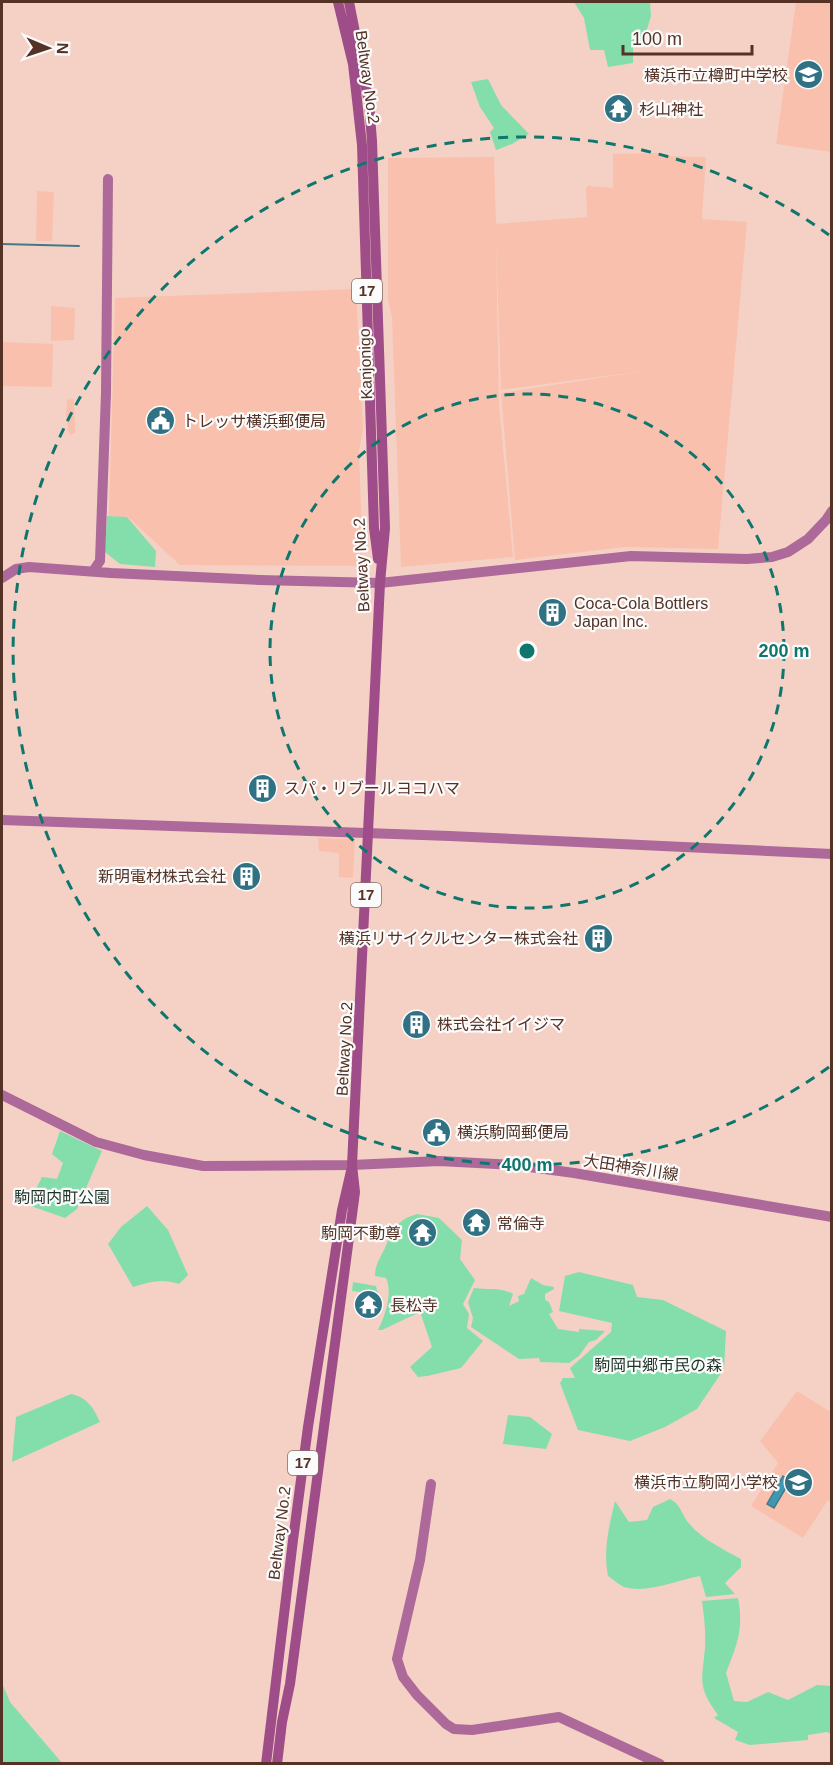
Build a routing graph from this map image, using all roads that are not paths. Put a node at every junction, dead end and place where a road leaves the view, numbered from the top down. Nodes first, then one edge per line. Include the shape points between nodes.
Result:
1 (338, 2) edge
2 (349, 2) edge
3 (108, 179) dead end
4 (831, 511) edge
5 (93, 571) junction
6 (2, 578) edge
7 (380, 583) junction
8 (2, 820) edge
9 (369, 835) junction
10 (831, 854) edge
11 (2, 1095) edge
12 (352, 1165) junction
13 (831, 1216) edge
14 (431, 1484) dead end
15 (266, 1764) edge
16 (277, 1764) edge
17 (660, 1764) edge

1 - 7 main road, Beltway No.2 / 17 via 353,64 362,145 374,528
2 - 7 main road, Kanjonigo / 17 via 369,103 373,151 385,526
3 - 5 street via 100,561
4 - 7 street via 808,539 772,557 631,556
5 - 6 street via 30,567 16,569
5 - 7 street
7 - 9 main road, Beltway No.2 / 17
8 - 9 street
9 - 10 street
9 - 12 main road, Beltway No.2 / 17
11 - 12 street, 大田神奈川線 via 96,1142 144,1155 203,1166
12 - 13 street, 大田神奈川線 via 440,1161 515,1165
12 - 15 main road, Beltway No.2 / 17 via 308,1427
12 - 16 main road, Beltway No.2 / 17 via 355,1192 344,1281
14 - 17 street via 420,1560 397,1659 417,1695 454,1729 472,1730 559,1717

